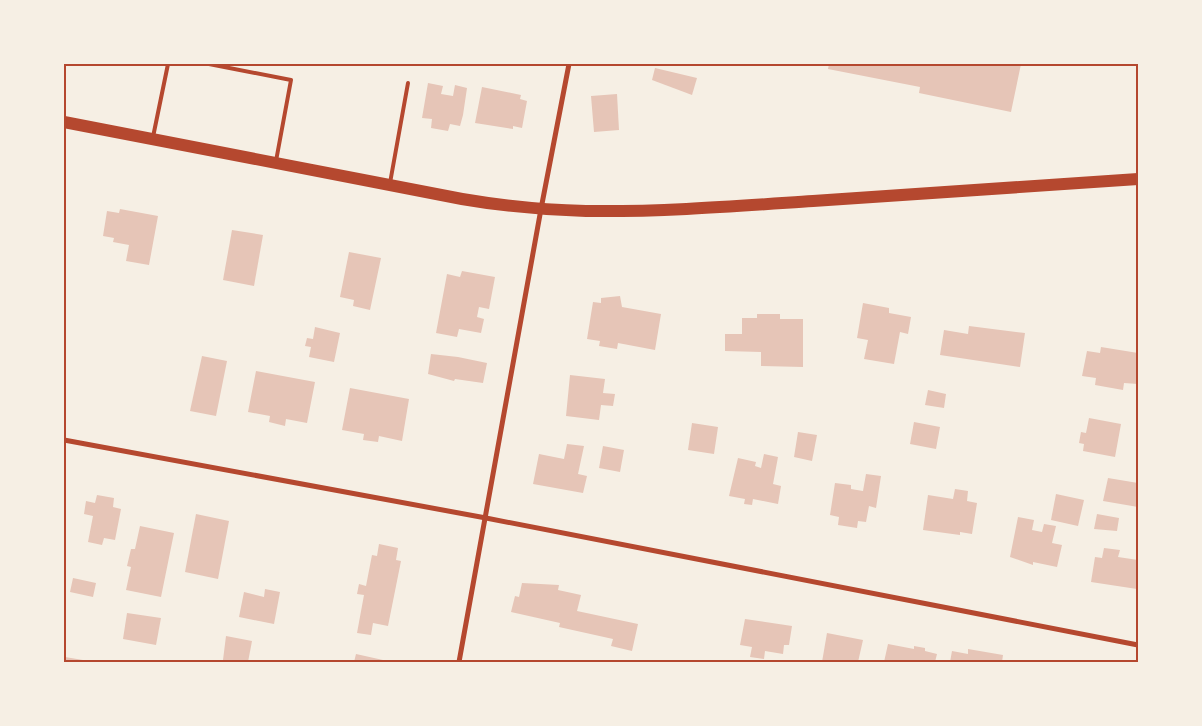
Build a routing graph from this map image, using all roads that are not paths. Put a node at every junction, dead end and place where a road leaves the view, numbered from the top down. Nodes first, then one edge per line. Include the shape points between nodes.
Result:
1 (168, 64) edge
2 (209, 64) edge
3 (568, 64) edge
4 (408, 83) dead end
5 (64, 122) edge
6 (152, 139) junction
7 (276, 163) junction
8 (1138, 178) edge
9 (390, 185) junction
10 (541, 209) junction
11 (64, 440) edge
12 (486, 518) junction
13 (1138, 645) edge
14 (459, 662) edge

1 - 6 lane
2 - 7 lane via 290,80
3 - 10 street
4 - 9 lane
5 - 6 main road
6 - 7 main road
7 - 9 main road
8 - 10 main road via 732,207
9 - 10 main road
10 - 12 street
11 - 12 street
12 - 13 street
12 - 14 street

